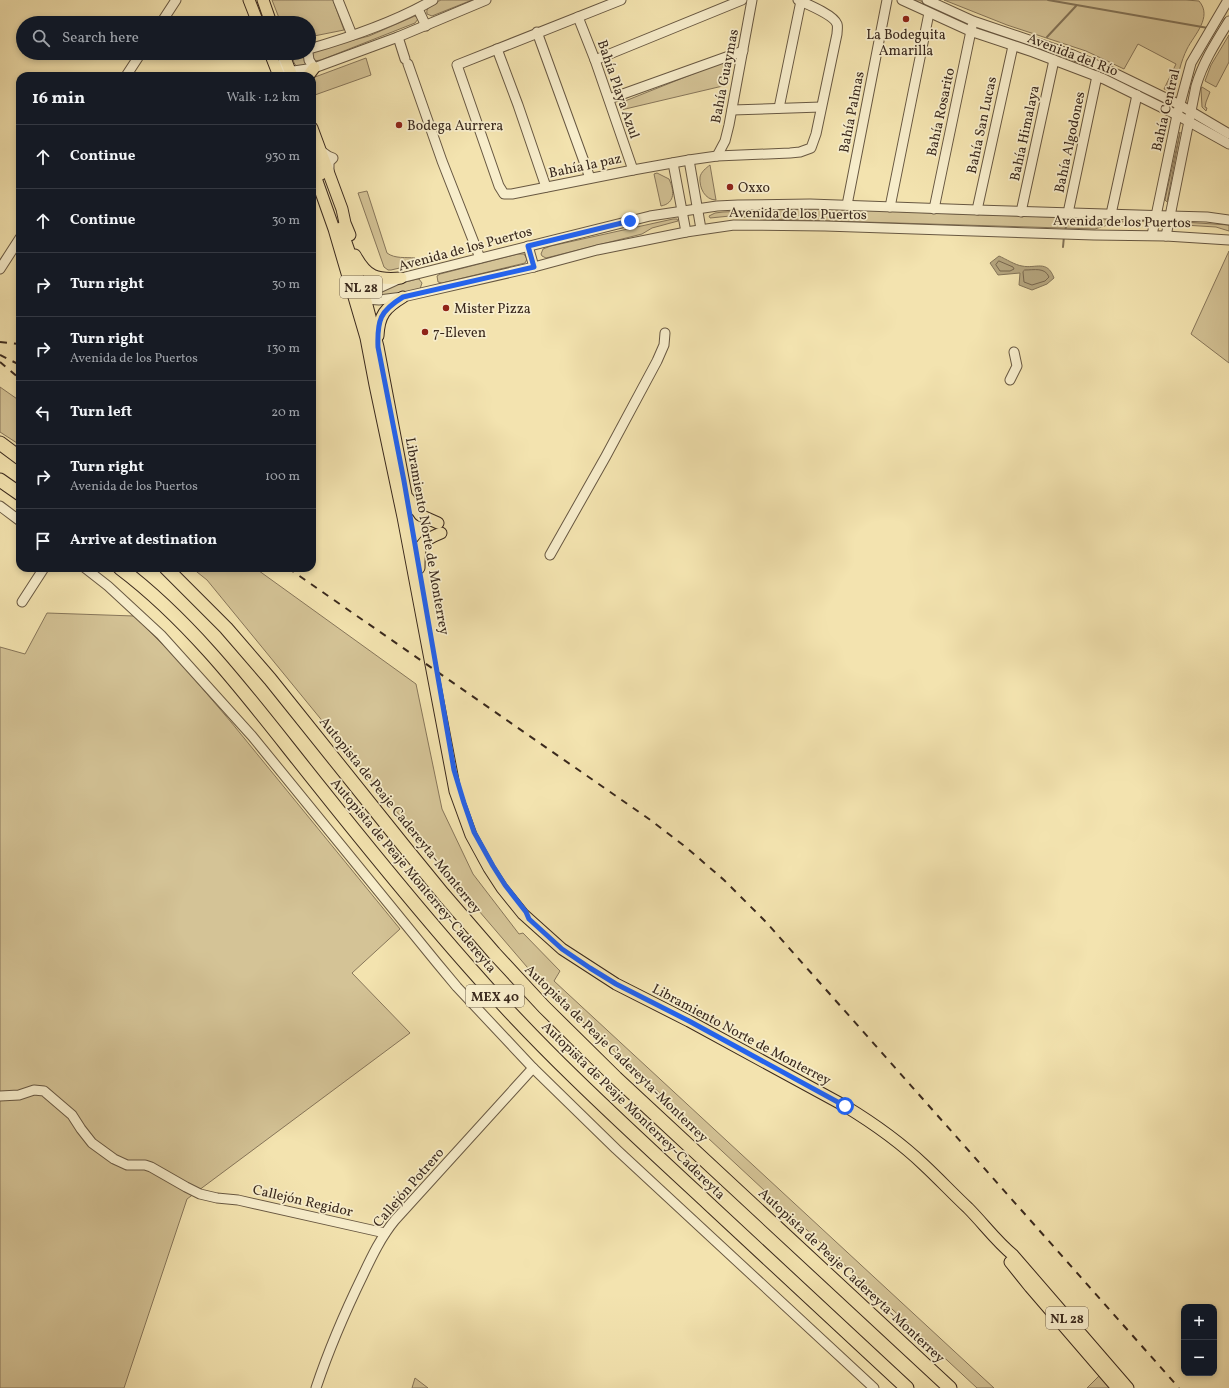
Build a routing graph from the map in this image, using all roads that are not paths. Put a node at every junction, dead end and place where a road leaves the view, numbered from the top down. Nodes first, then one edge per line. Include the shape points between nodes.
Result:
1 (176, 0) edge
2 (263, 0) edge
3 (338, 0) edge
4 (433, 0) edge
5 (486, 0) edge
6 (621, 0) edge
7 (742, 0) edge
8 (752, 0) edge
9 (887, 0) edge
10 (902, 0) edge
11 (927, 0) edge
12 (1228, 0) edge
13 (799, 1) edge
14 (253, 2) edge
15 (418, 9) junction
16 (929, 13) junction
17 (166, 16) edge
18 (258, 16) edge
19 (262, 16) edge
20 (269, 16) edge
21 (578, 17) junction
22 (973, 21) junction
23 (1229, 21) edge
24 (426, 26) junction
25 (970, 31) junction
26 (537, 32) junction
27 (352, 35) junction
28 (398, 37) junction
29 (1206, 37) junction
30 (1216, 42) junction
31 (1013, 46) junction
32 (316, 47) edge
33 (497, 49) junction
34 (743, 51) junction
35 (136, 60) edge
36 (309, 60) edge
37 (595, 60) junction
38 (1054, 60) junction
39 (285, 66) edge
40 (1108, 70) junction
41 (129, 72) edge
42 (311, 72) edge
43 (1101, 78) junction
44 (1137, 95) junction
45 (609, 99) junction
46 (1180, 105) junction
47 (821, 107) junction
48 (779, 108) junction
49 (732, 110) junction
50 (1192, 112) junction
51 (1177, 115) junction
52 (1189, 122) junction
53 (1229, 134) edge
54 (1229, 144) edge
55 (316, 150) edge
56 (717, 156) junction
57 (689, 160) junction
58 (673, 163) junction
59 (633, 170) junction
60 (316, 176) edge
61 (590, 178) junction
62 (546, 188) junction
63 (336, 192) junction
64 (847, 205) junction
65 (890, 207) junction
66 (934, 208) junction
67 (698, 209) junction
68 (977, 210) junction
69 (682, 211) junction
70 (1022, 212) junction
71 (1068, 213) junction
72 (1112, 214) junction
73 (1156, 216) junction
74 (1170, 216) junction
75 (1229, 220) edge
76 (338, 226) junction
77 (702, 229) junction
78 (686, 232) junction
79 (1152, 235) junction
80 (1166, 236) junction
81 (1229, 240) edge
82 (16, 244) edge
83 (528, 246) junction
84 (480, 258) junction
85 (362, 267) junction
86 (534, 267) junction
87 (0, 269) edge
88 (401, 278) junction
89 (403, 297) junction
90 (365, 299) junction
91 (665, 333) dead end
92 (378, 347) junction
93 (1014, 352) dead end
94 (1010, 380) dead end
95 (374, 385) junction
96 (0, 444) edge
97 (16, 455) edge
98 (0, 480) edge
99 (16, 491) edge
100 (406, 493) junction
101 (1, 510) edge
102 (16, 519) edge
103 (550, 555) dead end
104 (419, 568) junction
105 (41, 572) edge
106 (89, 572) edge
107 (125, 572) edge
108 (170, 572) edge
109 (22, 602) dead end
110 (529, 919) junction
111 (534, 1068) junction
112 (0, 1096) edge
113 (385, 1233) junction
114 (1004, 1248) junction
115 (1043, 1302) junction
116 (1091, 1346) junction
117 (316, 1388) edge
118 (874, 1388) edge
119 (907, 1388) edge
120 (950, 1388) edge
121 (1117, 1388) edge
122 (1122, 1388) edge
123 (1128, 1388) edge

1 - 17 street
2 - 20 main road
3 - 27 street
4 - 15 street
5 - 24 street
6 - 21 street, Bahía la paz
7 - 37 street
8 - 34 street, Bahía Guaymas
9 - 64 street, Bahía Palmas
10 - 16 street, Avenida del Río
11 - 22 street, Avenida del Río
12 - 29 street, Bahía Central
13 - 47 street, Bahía la paz via 831,17 837,23 837,34
13 - 48 street
14 - 18 main road
14 - 19 main road
15 - 24 street
15 - 27 street
16 - 25 street, Avenida del Río
16 - 65 street
21 - 26 street, Bahía la paz
21 - 37 street, Bahía Playa Azul
22 - 25 street, Bahía Rosarito
22 - 40 street, Avenida del Río
23 - 30 street, Bahía Central
24 - 28 street
25 - 31 street, Avenida del Río
25 - 66 street, Bahía Rosarito
26 - 33 street, Bahía la paz
26 - 61 street
27 - 32 street
28 - 42 street
28 - 84 street
29 - 30 street
29 - 46 street, Bahía Central via 1191,63
30 - 50 street, Bahía Central via 1201,70
31 - 38 street, Avenida del Río
31 - 68 street, Bahía San Lucas
33 - 62 street
33 - 62 street, Bahía la paz via 457,65 496,179 504,194
34 - 45 street
34 - 49 street, Bahía Guaymas
35 - 41 street
36 - 42 street
37 - 45 street, Bahía Playa Azul
38 - 43 street, Avenida del Río
38 - 70 street, Bahía Himalaya
39 - 42 street
40 - 43 street, Bahía Algodones
40 - 46 street, Avenida del Río
43 - 44 street, Avenida del Río
43 - 71 street, Bahía Algodones
44 - 51 street, Avenida del Río
44 - 72 street
45 - 59 street, Bahía Playa Azul
46 - 50 street, Avenida del Río
46 - 51 street, Bahía Central
47 - 48 street
47 - 56 street, Bahía la paz via 814,142 806,151
48 - 49 street
49 - 56 street, Bahía Guaymas via 725,141
50 - 52 street, Bahía Central
50 - 53 street, Avenida del Río
51 - 52 street, Avenida del Río
51 - 73 street, Bahía Central
52 - 54 street, Avenida del Río
52 - 74 street, Bahía Central
55 - 63 main road
55 - 76 main road, Libramiento Norte de Monterrey / NL 28
56 - 57 street, Bahía la paz
57 - 58 street, Bahía la paz
57 - 67 street
58 - 59 street, Bahía la paz
58 - 69 street
59 - 61 street, Bahía la paz
60 - 76 main road, Libramiento Norte de Monterrey / NL 28
61 - 62 street, Bahía la paz
63 - 76 main road
63 - 85 main road
64 - 65 street, Avenida de los Puertos
64 - 67 street, Avenida de los Puertos via 764,204
65 - 66 street, Avenida de los Puertos
66 - 68 street, Avenida de los Puertos
67 - 69 street, Avenida de los Puertos
67 - 77 street
68 - 70 street, Avenida de los Puertos
69 - 78 street
69 - 83 street, Avenida de los Puertos via 636,219
70 - 71 street, Avenida de los Puertos
71 - 72 street, Avenida de los Puertos
72 - 73 street, Avenida de los Puertos
73 - 74 street, Avenida de los Puertos
73 - 79 street, Bahía Central
74 - 75 street, Avenida de los Puertos
74 - 80 street, Bahía Central
76 - 85 main road
76 - 90 main road via 359,292
76 - 95 main road, Libramiento Norte de Monterrey / NL 28 via 366,338
77 - 78 street, Avenida de los Puertos
77 - 79 street, Avenida de los Puertos via 734,225 768,225
78 - 86 street, Avenida de los Puertos via 597,250
79 - 80 street, Avenida de los Puertos
80 - 81 street, Avenida de los Puertos
82 - 87 street
83 - 84 street, Avenida de los Puertos
83 - 86 street
84 - 88 street, Avenida de los Puertos
85 - 88 main road via 375,277
86 - 89 street, Avenida de los Puertos
88 - 90 street, Avenida de los Puertos via 379,288
89 - 90 street, Avenida de los Puertos
89 - 92 main road via 382,314
90 - 92 main road, Libramiento Norte de Monterrey / NL 28
90 - 95 main road via 364,312 375,364
91 - 103 street via 664,345 657,361
92 - 100 main road, Libramiento Norte de Monterrey / NL 28
93 - 94 street via 1018,366
95 - 110 main road, Libramiento Norte de Monterrey / NL 28 via 400,504 455,791 471,835 489,868
96 - 97 highway
98 - 99 highway
100 - 104 main road, Libramiento Norte de Monterrey / NL 28
100 - 104 main road via 420,515 440,528 422,544 419,550
101 - 102 street
104 - 110 main road, Libramiento Norte de Monterrey / NL 28 via 458,786 483,850
105 - 109 street
106 - 111 street via 161,634 252,736 437,963
107 - 119 highway, Autopista de Peaje Monterrey-Cadereyta / MEX 40 via 174,616 218,662 396,883 516,1020 607,1110
108 - 120 highway, Autopista de Peaje Cadereyta-Monterrey / MEX 40 via 231,633 434,883 544,1007 622,1083
110 - 114 main road, Libramiento Norte de Monterrey / NL 28 via 562,949 616,984 763,1061 870,1121 925,1165
111 - 113 street, Callejón Potrero
111 - 118 street via 616,1149
112 - 113 street, Callejón Regidor via 19,1095 34,1090 44,1091 72,1115 92,1143 114,1159 127,1165 152,1167 200,1194
113 - 117 street, Callejón Potrero via 334,1338
114 - 115 main road, Libramiento Norte de Monterrey / NL 28 via 1014,1267
114 - 116 main road, Libramiento Norte de Monterrey / NL 28 via 1046,1292
115 - 116 main road
115 - 121 main road, Libramiento Norte de Monterrey / NL 28
116 - 122 main road via 1098,1359
116 - 123 main road, Libramiento Norte de Monterrey / NL 28

